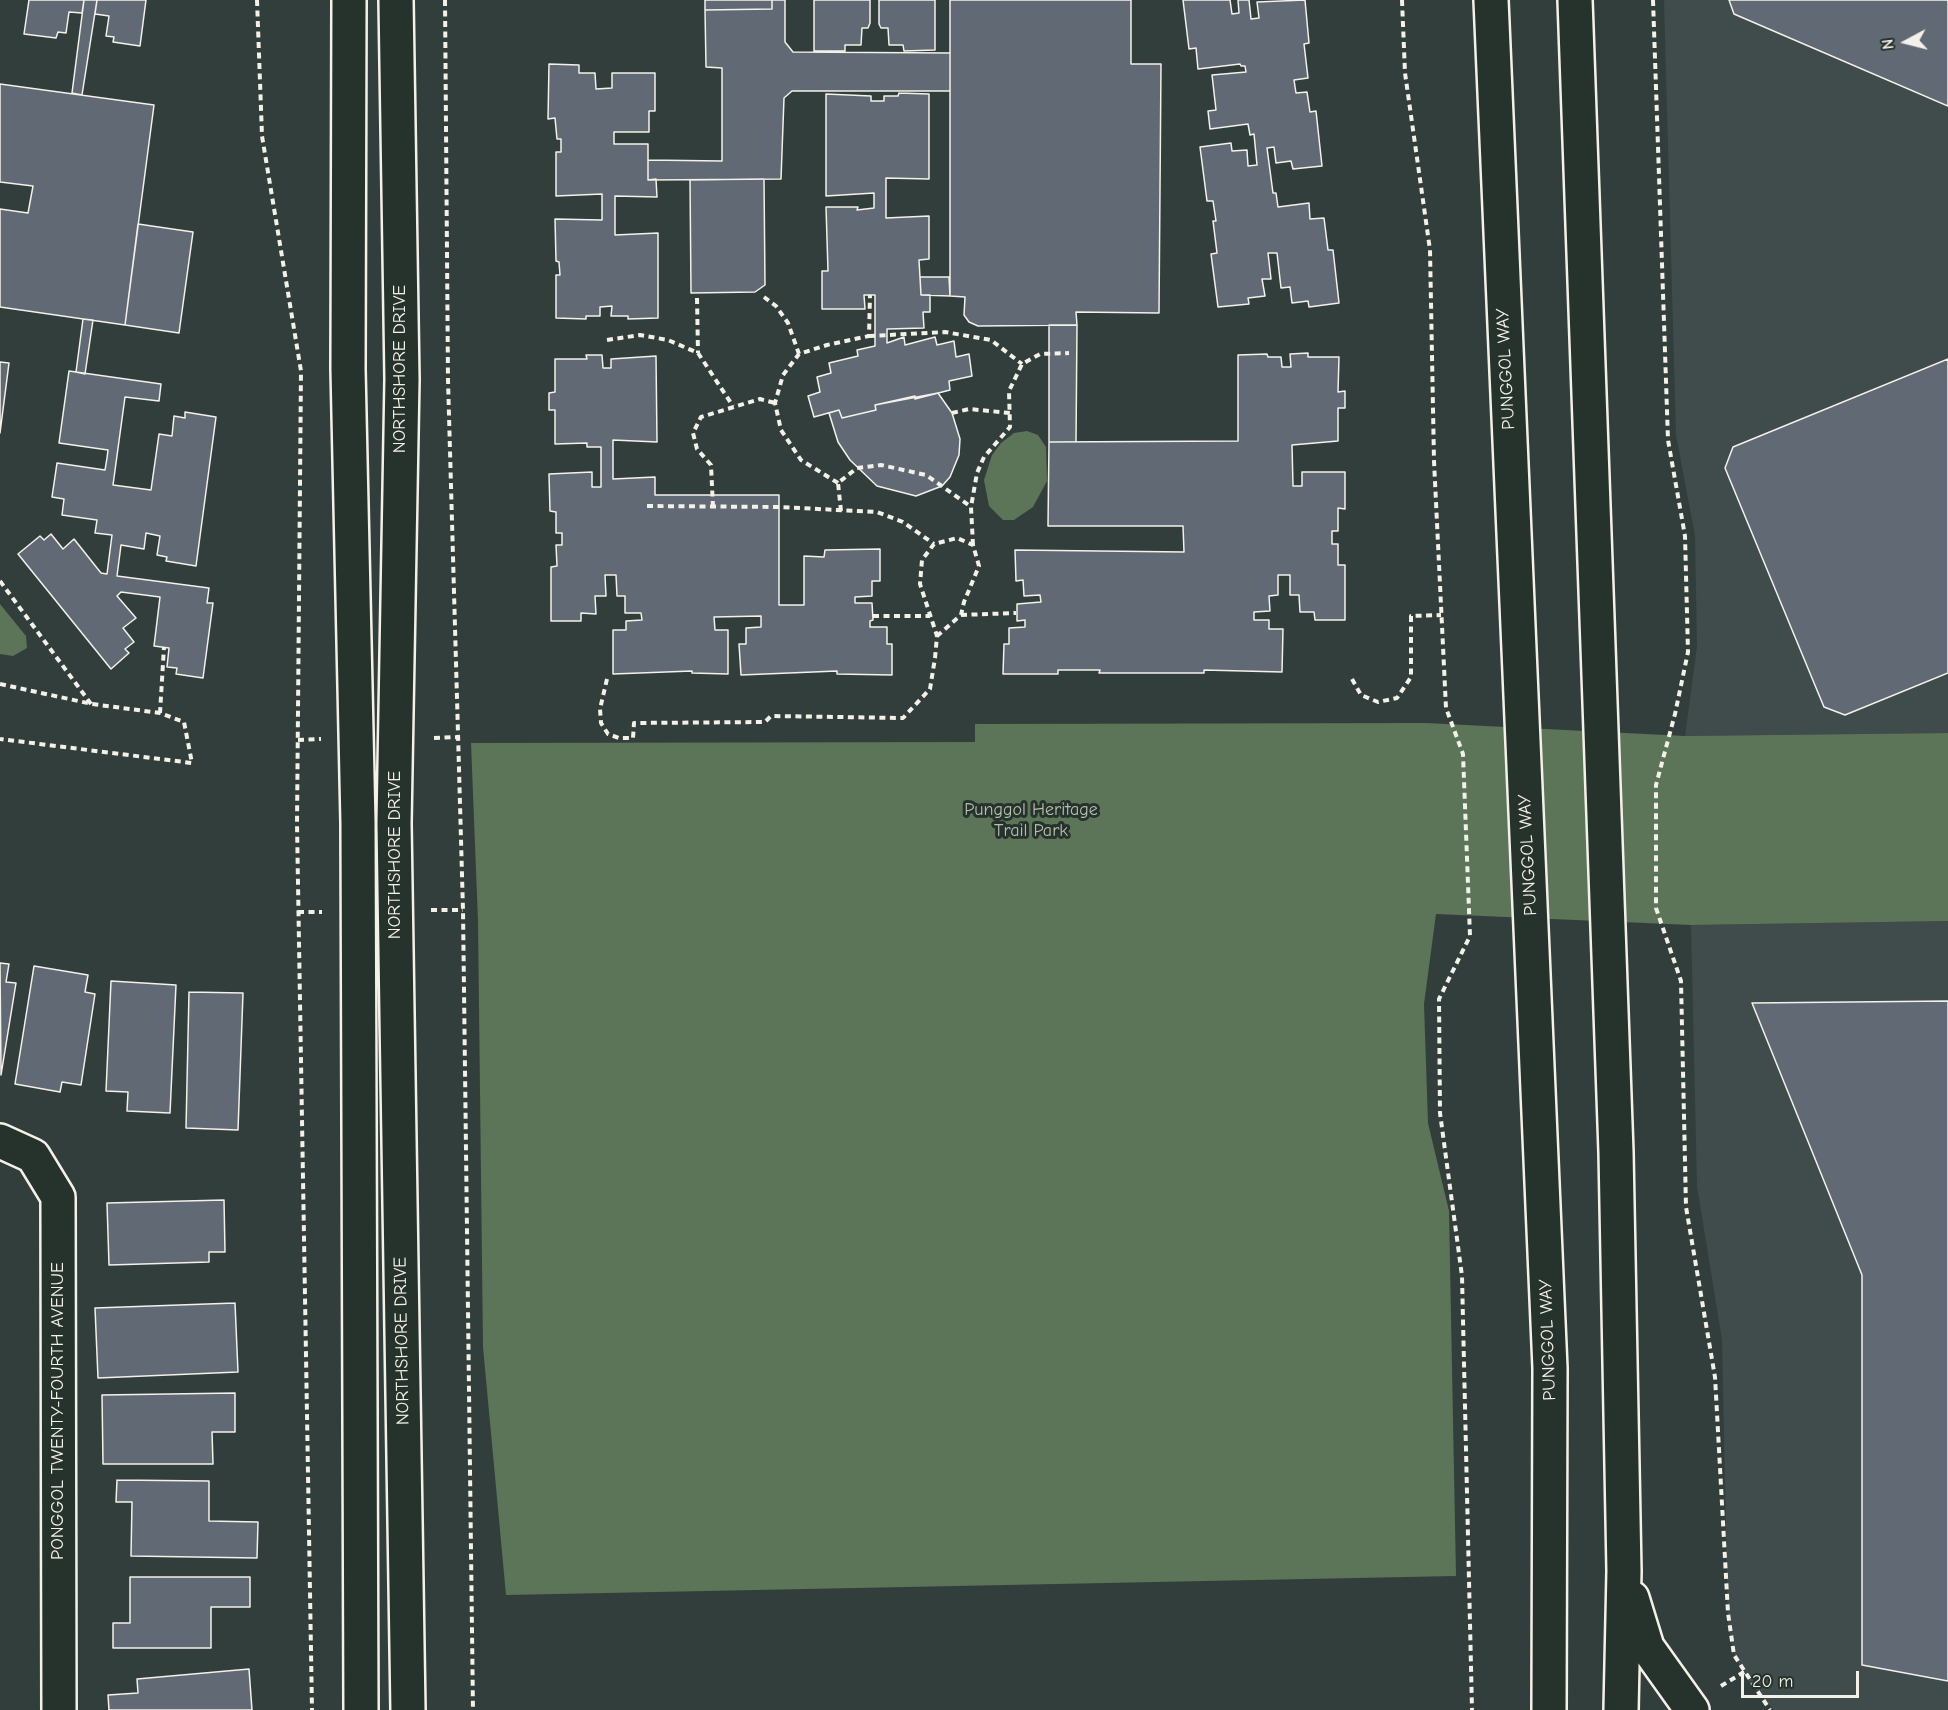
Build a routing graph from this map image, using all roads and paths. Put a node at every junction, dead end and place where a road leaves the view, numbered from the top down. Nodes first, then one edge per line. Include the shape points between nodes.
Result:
1 (257, 0) edge
2 (349, 0) edge
3 (396, 0) edge
4 (446, 0) edge
5 (1402, 0) edge
6 (1491, 0) edge
7 (1575, 0) edge
8 (1653, 0) edge
9 (870, 295) dead end
10 (765, 297) dead end
11 (697, 298) dead end
12 (869, 336) junction
13 (607, 340) dead end
14 (698, 353) junction
15 (1069, 353) dead end
16 (799, 354) junction
17 (1022, 364) junction
18 (775, 403) junction
19 (733, 406) junction
20 (1010, 412) junction
21 (952, 413) dead end
22 (838, 483) junction
23 (648, 506) dead end
24 (713, 507) junction
25 (971, 507) junction
26 (841, 511) junction
27 (934, 544) junction
28 (974, 544) junction
29 (0, 581) edge
30 (1016, 614) dead end
31 (962, 615) junction
32 (1441, 615) junction
33 (873, 616) dead end
34 (930, 616) junction
35 (937, 636) junction
36 (164, 647) dead end
37 (607, 679) dead end
38 (1352, 679) dead end
39 (0, 684) edge
40 (92, 704) junction
41 (160, 713) junction
42 (0, 739) edge
43 (0, 1141) edge
44 (1624, 1571) junction
45 (59, 1710) edge
46 (312, 1710) edge
47 (361, 1710) edge
48 (408, 1710) edge
49 (473, 1710) edge
50 (1472, 1710) edge
51 (1549, 1710) edge
52 (1621, 1710) edge
53 (1692, 1710) edge
54 (1770, 1710) edge

1 - 46 path via 262,136 301,371 297,824
2 - 47 street, NORTHSHORE DRIVE via 348,369 358,823
3 - 48 street, NORTHSHORE DRIVE via 402,379 394,823
4 - 49 path via 448,380 463,898
5 - 32 path via 1405,73 1430,250
6 - 51 street, PUNGGOL WAY via 1550,1368
7 - 44 street via 1609,960
8 - 54 path via 1668,440 1685,536 1688,652 1656,785 1656,908 1682,981 1686,1207 1715,1377 1728,1613 1734,1655
9 - 12 path
10 - 16 path via 788,323
11 - 14 path
12 - 16 path
12 - 17 path via 945,332 992,340
13 - 14 path via 640,335 668,340
14 - 19 path
15 - 17 path via 1040,354
16 - 18 path via 783,375
17 - 20 path via 1009,391
18 - 19 path via 760,399
18 - 22 path via 781,430 801,460
19 - 24 path via 701,417 693,433 697,449 711,465
20 - 21 path via 969,409
20 - 25 path via 1010,426 976,473
22 - 25 path via 857,468 881,465 926,475
22 - 26 path
23 - 24 path
24 - 26 path
25 - 28 path
26 - 27 path via 877,512 903,522
27 - 28 path via 957,538
27 - 34 path via 922,560 921,584
28 - 31 path via 979,566
29 - 40 path
30 - 31 path
31 - 35 path
32 - 38 path via 1411,616 1411,677 1397,698 1378,702 1361,695
32 - 50 path via 1446,708 1463,754 1470,936 1439,999 1440,1113 1462,1276
33 - 34 path
34 - 35 path
35 - 37 path via 930,689 903,718 771,716 765,722 634,723 633,738 620,738 608,734 601,723
36 - 41 path
39 - 40 path
40 - 41 path
41 - 42 path via 184,722 192,763
43 - 45 street, PONGGOL TWENTY-FOURTH AVENUE via 33,1156 58,1197
44 - 52 street
44 - 53 street via 1647,1647

